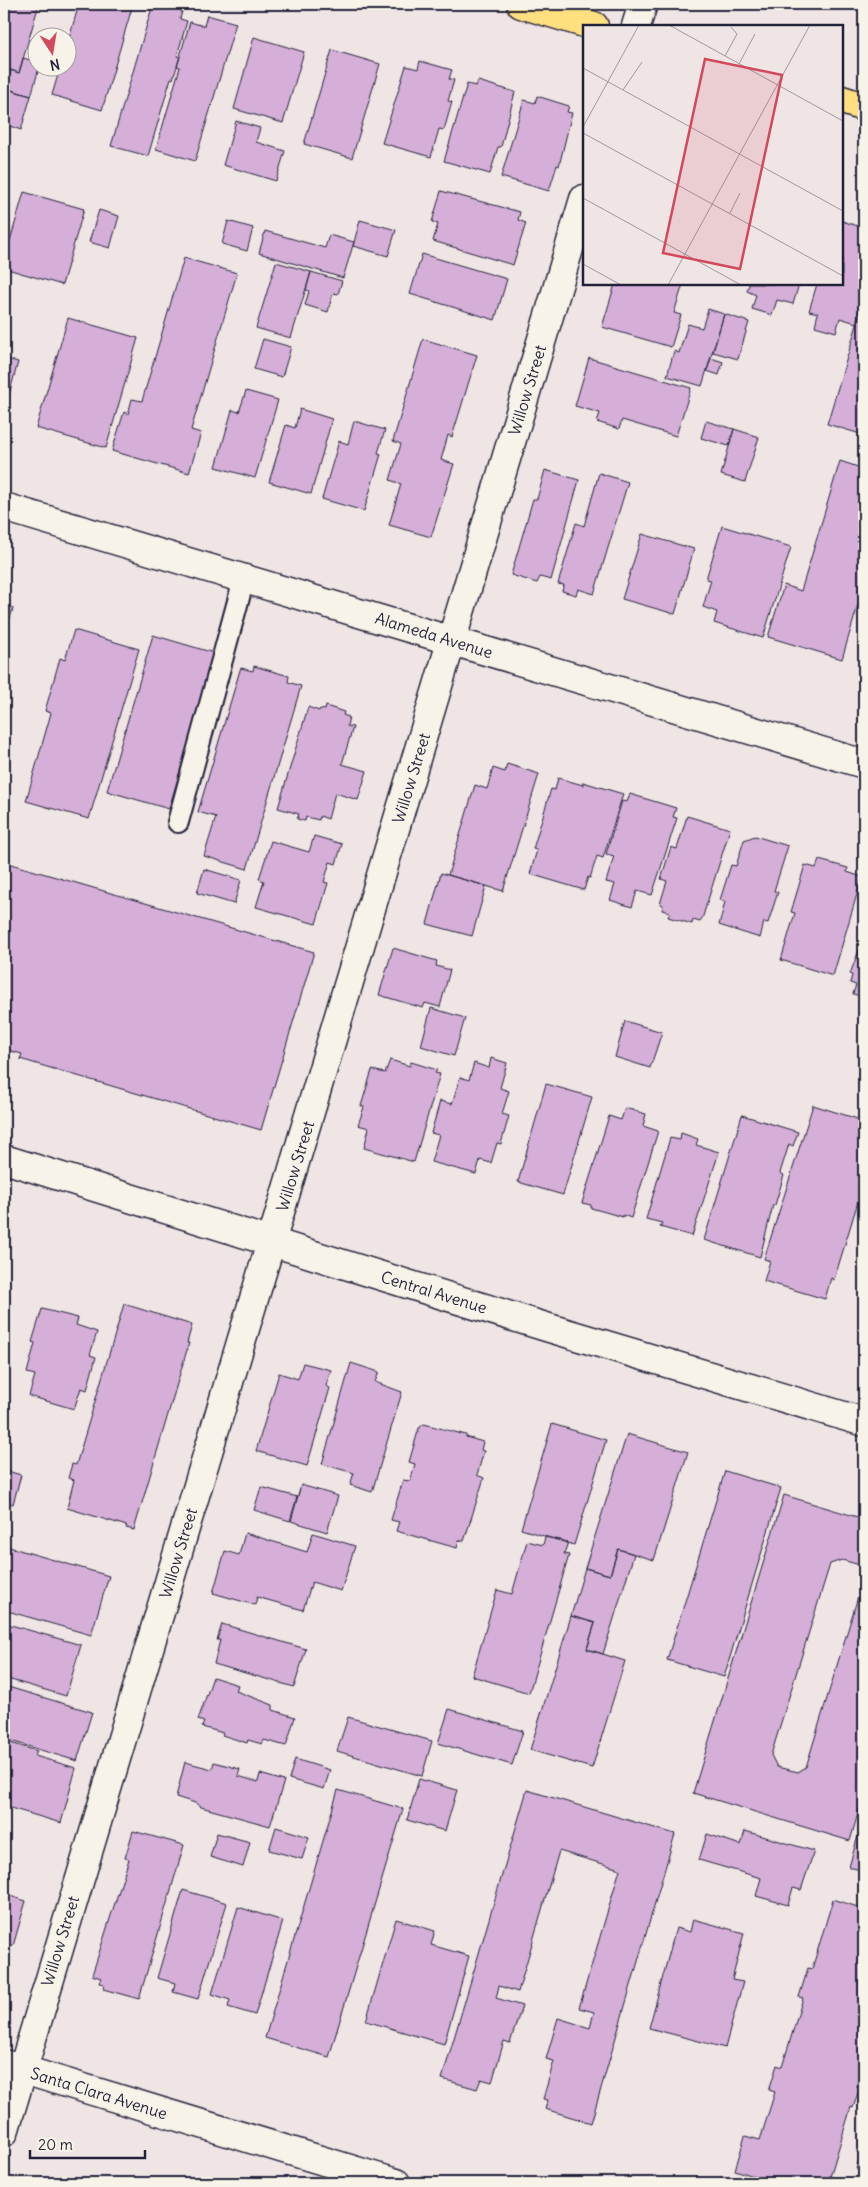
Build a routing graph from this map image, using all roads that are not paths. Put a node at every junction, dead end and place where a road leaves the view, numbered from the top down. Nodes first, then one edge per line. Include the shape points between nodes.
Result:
1 (521, 4) edge
2 (643, 4) edge
3 (591, 25) edge
4 (636, 25) edge
5 (843, 100) edge
6 (864, 107) edge
7 (583, 202) edge
8 (4, 507) edge
9 (244, 579) junction
10 (452, 641) junction
11 (864, 764) edge
12 (178, 822) dead end
13 (4, 1160) edge
14 (272, 1242) junction
15 (864, 1422) edge
16 (13, 2066) edge
17 (4, 2132) edge
18 (396, 2183) edge

1 - 3 main road
2 - 4 street
5 - 6 main road
7 - 10 street, Willow Street
8 - 9 street, Alameda Avenue
9 - 10 street, Alameda Avenue
9 - 12 lane
10 - 11 street, Alameda Avenue
10 - 14 street, Willow Street
13 - 14 street, Central Avenue
14 - 15 street, Central Avenue
14 - 16 street, Willow Street
16 - 17 street, Willow Street
16 - 18 street, Santa Clara Avenue

